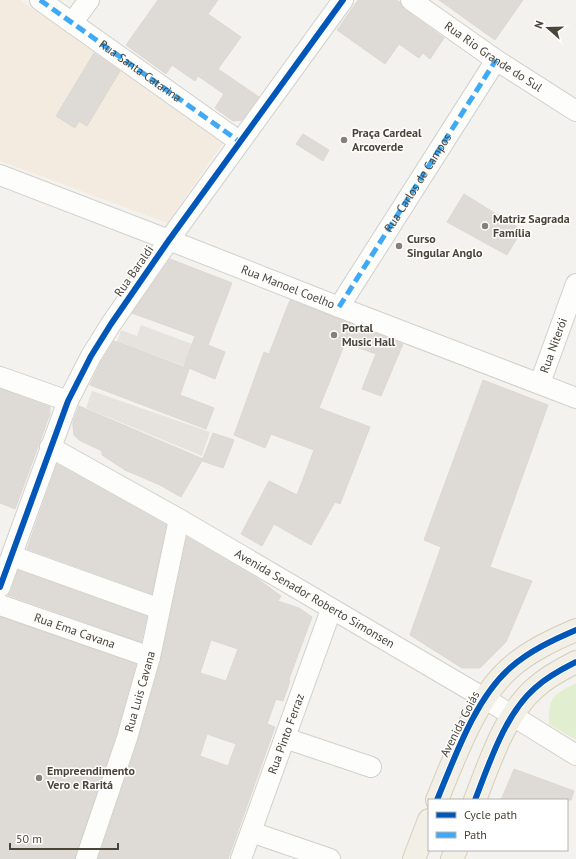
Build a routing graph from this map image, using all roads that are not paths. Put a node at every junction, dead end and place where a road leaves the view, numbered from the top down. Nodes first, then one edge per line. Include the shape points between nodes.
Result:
1 (40, 0) edge
2 (89, 0) edge
3 (343, 0) edge
4 (411, 0) edge
5 (72, 23) junction
6 (496, 60) junction
7 (576, 111) edge
8 (240, 142) junction
9 (0, 175) edge
10 (169, 240) junction
11 (576, 284) edge
12 (339, 307) junction
13 (0, 377) edge
14 (540, 383) junction
15 (576, 398) edge
16 (68, 401) junction
17 (50, 447) junction
18 (179, 519) junction
19 (12, 556) junction
20 (0, 587) edge
21 (0, 605) edge
22 (160, 609) junction
23 (331, 610) junction
24 (576, 630) edge
25 (150, 657) junction
26 (576, 662) edge
27 (484, 698) junction
28 (512, 716) junction
29 (285, 738) junction
30 (576, 755) edge
31 (371, 767) dead end
32 (437, 799) edge
33 (475, 799) edge
34 (428, 823) edge
35 (251, 832) junction
36 (86, 859) edge
37 (241, 859) edge
38 (330, 859) edge
39 (414, 859) edge

1 - 5 street, Rua Santa Catarina
2 - 5 street
3 - 8 street, Rua Baraldi
4 - 6 street, Rua Rio Grande do Sul
5 - 8 street, Rua Santa Catarina
6 - 7 street, Rua Rio Grande do Sul
6 - 12 street, Rua Carlos de Campos
8 - 10 street, Rua Baraldi
9 - 10 street, Rua Manoel Coelho
10 - 12 street, Rua Manoel Coelho
10 - 16 street, Rua Baraldi via 111,324
11 - 14 street, Rua Niterói
12 - 14 street, Rua Manoel Coelho
13 - 16 street
14 - 15 street, Rua Manoel Coelho
16 - 17 street, Rua Baraldi
17 - 18 street, Avenida Senador Roberto Simonsen
17 - 19 street, Rua Baraldi
18 - 22 street, Rua Luis Cavana
18 - 23 street, Avenida Senador Roberto Simonsen
19 - 20 street, Rua Baraldi
19 - 22 street
21 - 25 street, Rua Ema Cavana
22 - 25 street, Rua Luis Cavana
23 - 27 street, Avenida Senador Roberto Simonsen
23 - 29 street, Rua Pinto Ferraz
24 - 27 main road, Avenida Goiás via 520,660 502,676
25 - 36 street, Rua Luis Cavana via 127,738
26 - 28 main road via 535,687
27 - 28 street, Avenida Senador Roberto Simonsen
27 - 32 main road, Avenida Goiás
28 - 30 street, Avenida Senador Roberto Simonsen
28 - 33 main road
29 - 31 street
29 - 35 street, Rua Pinto Ferraz
34 - 39 main road
35 - 37 street, Rua Pinto Ferraz
35 - 38 street

